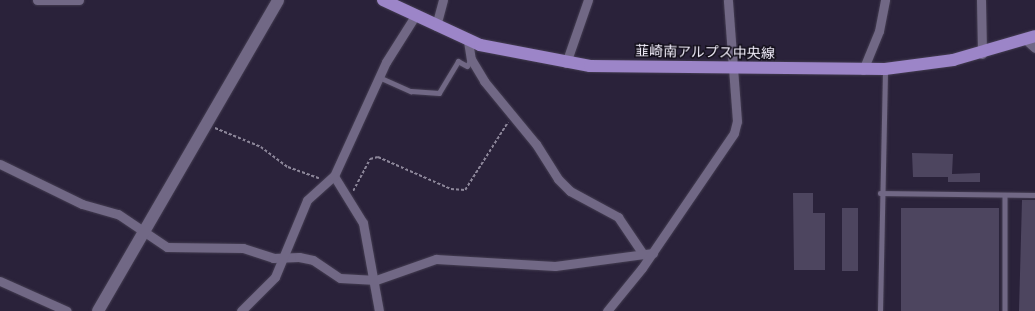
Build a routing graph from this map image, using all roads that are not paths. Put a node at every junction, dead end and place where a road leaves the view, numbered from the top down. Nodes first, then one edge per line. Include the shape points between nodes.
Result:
1 (37, 0) edge
2 (79, 0) edge
3 (278, 0) edge
4 (383, 0) edge
5 (443, 0) edge
6 (588, 0) edge
7 (728, 0) edge
8 (885, 0) edge
9 (981, 0) edge
10 (415, 16) junction
11 (436, 26) junction
12 (468, 40) junction
13 (1032, 41) edge
14 (982, 54) junction
15 (471, 59) junction
16 (566, 62) junction
17 (733, 66) junction
18 (885, 69) junction
19 (863, 70) junction
20 (379, 77) junction
21 (0, 164) edge
22 (331, 178) junction
23 (880, 193) junction
24 (1005, 195) junction
25 (1035, 195) edge
26 (144, 230) junction
27 (653, 253) junction
28 (643, 254) junction
29 (285, 258) junction
30 (376, 280) junction
31 (0, 281) edge
32 (67, 311) edge
33 (98, 311) edge
34 (241, 311) edge
35 (379, 311) edge
36 (607, 311) edge
37 (880, 311) edge
38 (1005, 311) edge

1 - 2 street
3 - 26 street
4 - 10 main road, 韮崎南アルプス中央線
5 - 11 street
6 - 16 street
7 - 17 street
8 - 19 street via 879,31
9 - 14 street
10 - 11 main road, 韮崎南アルプス中央線
10 - 20 street
11 - 12 main road, 韮崎南アルプス中央線
12 - 15 street
12 - 16 main road, 韮崎南アルプス中央線
13 - 14 main road, 韮崎南アルプス中央線
14 - 18 main road, 韮崎南アルプス中央線
15 - 20 lane via 467,66 458,61 439,93 411,91
15 - 28 street via 484,81 536,144 558,179 570,191 618,217
16 - 17 main road, 韮崎南アルプス中央線 via 590,66
17 - 19 main road, 韮崎南アルプス中央線
17 - 27 street via 737,121 734,133
18 - 19 main road, 韮崎南アルプス中央線
18 - 23 lane
20 - 22 street
21 - 26 street via 82,204 118,214
22 - 29 street via 307,200
22 - 30 street via 363,223 366,248
23 - 24 lane
23 - 37 lane
24 - 25 lane
24 - 38 lane
26 - 29 street via 167,247 177,249 242,248
26 - 33 street
27 - 28 street
27 - 36 street
28 - 30 street via 555,266 436,259
29 - 30 street via 313,260 340,278
29 - 34 street via 275,277
30 - 35 street
31 - 32 street

